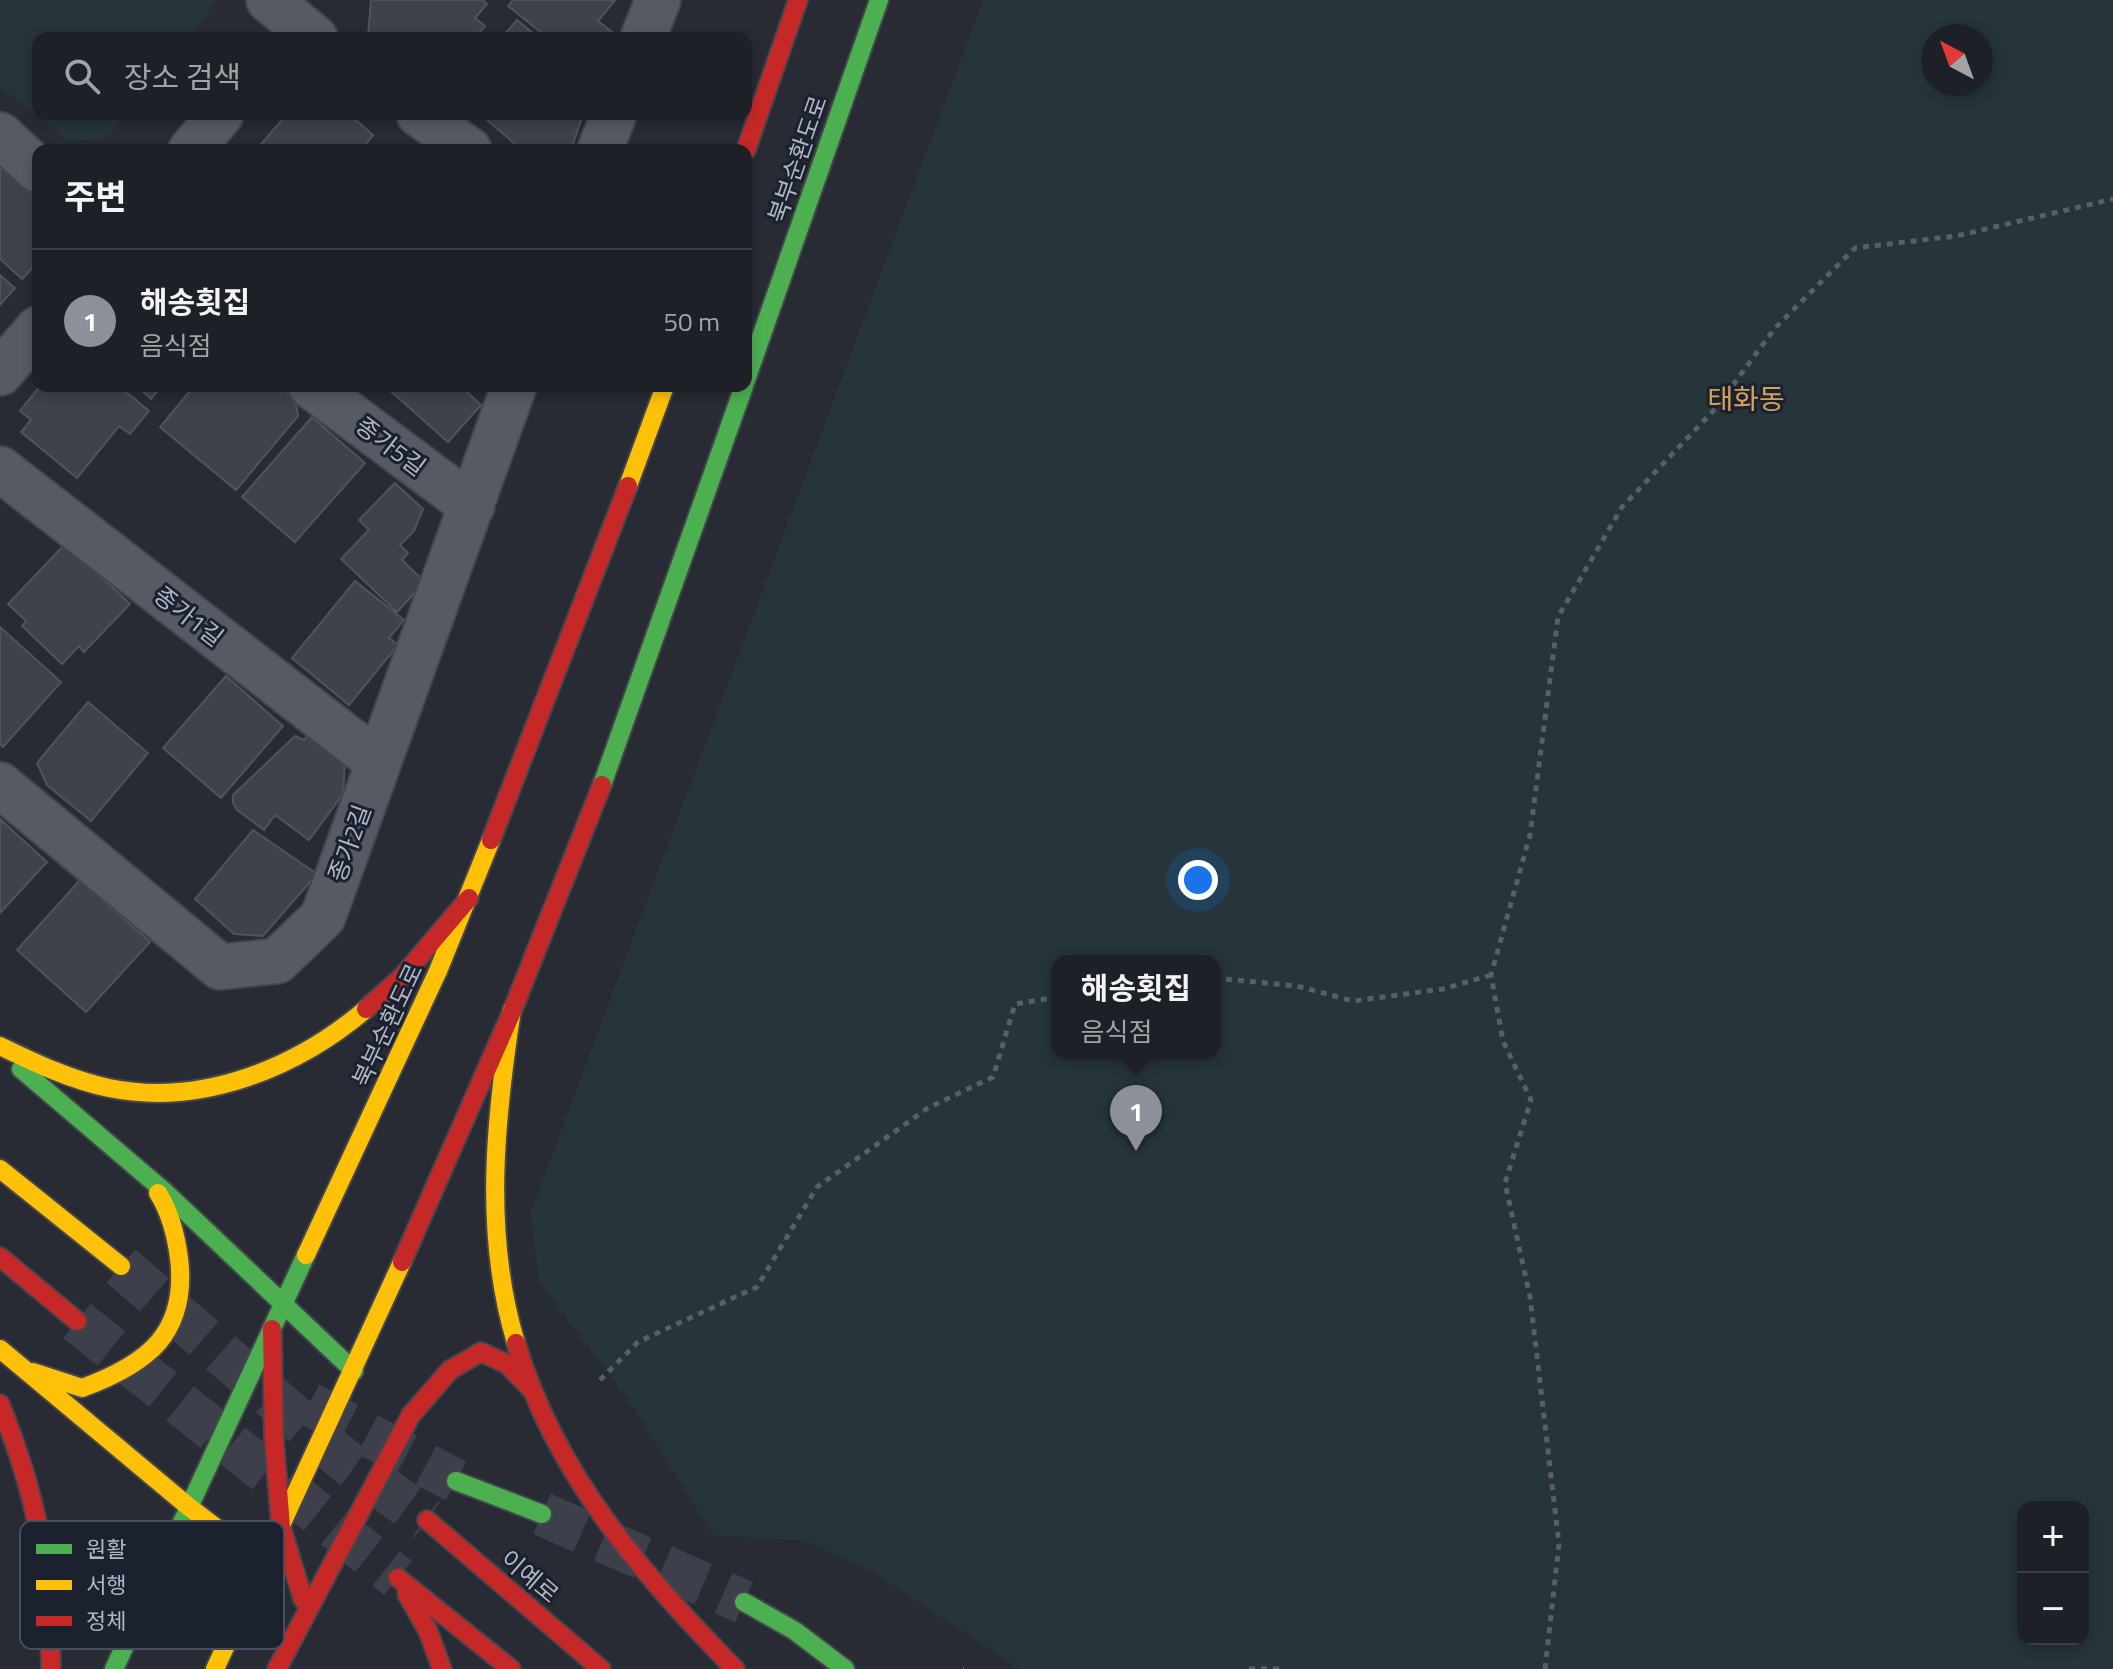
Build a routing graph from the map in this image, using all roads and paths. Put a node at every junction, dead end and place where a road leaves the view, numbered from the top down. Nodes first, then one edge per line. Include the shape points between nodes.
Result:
1 (658, 0) edge
2 (798, 0) edge
3 (879, 0) edge
4 (645, 32) edge
5 (216, 120) edge
6 (427, 120) edge
7 (612, 120) edge
8 (0, 135) edge
9 (196, 144) edge
10 (461, 144) edge
11 (602, 144) edge
12 (748, 144) edge
13 (32, 164) edge
14 (2113, 199) edge
15 (32, 336) edge
16 (752, 363) edge
17 (0, 373) edge
18 (319, 392) edge
19 (512, 392) edge
20 (663, 392) edge
21 (742, 392) edge
22 (0, 469) edge
23 (472, 506) junction
24 (378, 762) junction
25 (0, 785) edge
26 (469, 898) junction
27 (1491, 975) junction
28 (1220, 979) edge
29 (1052, 998) edge
30 (512, 1010) junction
31 (0, 1048) edge
32 (0, 1169) edge
33 (148, 1178) junction
34 (0, 1257) edge
35 (121, 1266) tunnel mouth
36 (284, 1305) junction
37 (77, 1321) tunnel mouth
38 (272, 1329) junction
39 (0, 1349) edge
40 (23, 1369) junction
41 (354, 1371) junction
42 (600, 1380) dead end
43 (533, 1391) junction
44 (0, 1404) edge
45 (456, 1481) tunnel mouth
46 (189, 1507) junction
47 (542, 1514) tunnel mouth
48 (427, 1520) tunnel mouth
49 (39, 1521) edge
50 (183, 1521) edge
51 (207, 1521) edge
52 (281, 1521) edge
53 (284, 1521) edge
54 (284, 1538) edge
55 (744, 1602) tunnel mouth
56 (305, 1614) junction
57 (51, 1649) edge
58 (123, 1649) edge
59 (224, 1649) edge
60 (51, 1669) edge
61 (114, 1669) edge
62 (215, 1669) edge
63 (277, 1669) edge
64 (442, 1669) edge
65 (511, 1669) edge
66 (601, 1669) edge
67 (735, 1669) edge
68 (845, 1669) edge
69 (1249, 1669) edge
70 (1284, 1669) edge
71 (1545, 1669) edge

1 - 4 street
2 - 12 main road
3 - 16 main road, 북부순환도로
5 - 9 street
6 - 10 street
7 - 11 street
8 - 13 street
14 - 27 path via 1956,236 1855,248 1775,328 1716,408 1622,507 1558,617 1530,835
15 - 17 street
18 - 23 street, 종가5길
19 - 23 street, 종가2길
20 - 26 main road, 북부순환도로
21 - 30 main road, 북부순환도로
22 - 24 street, 종가1길
23 - 24 street, 종가2길
24 - 25 street, 종가2길 via 323,917 277,961 220,967
26 - 31 main road via 437,942 351,1023 298,1057 248,1078 192,1092 125,1091 59,1075
26 - 36 main road, 북부순환도로
27 - 28 path via 1443,989 1353,1001 1297,986
27 - 71 path via 1503,1041 1531,1100 1505,1183 1530,1297 1559,1544
29 - 42 path via 1015,1004 993,1077 928,1108 817,1187 757,1287 638,1342
30 - 41 main road, 북부순환도로
30 - 43 main road via 495,1151 497,1237 510,1324
31 - 33 main road
32 - 35 main road
33 - 36 main road
33 - 40 main road via 173,1224 181,1261 182,1299 158,1348 132,1368 82,1388
34 - 37 main road
36 - 38 main road, 북부순환도로
36 - 41 main road
38 - 46 main road, 북부순환도로
38 - 52 main road
39 - 40 main road
40 - 46 main road
41 - 53 main road, 북부순환도로
43 - 56 main road via 507,1364 481,1352 450,1370 411,1415
43 - 67 main road via 575,1478 683,1619
44 - 49 main road
45 - 47 main road
46 - 50 main road, 북부순환도로
46 - 51 main road
48 - 66 main road, 이예로
54 - 56 main road
55 - 68 main road via 795,1631
56 - 63 main road
57 - 60 main road
58 - 61 main road, 북부순환도로
59 - 62 main road, 북부순환도로
64 - 65 main road via 398,1578
69 - 70 path

